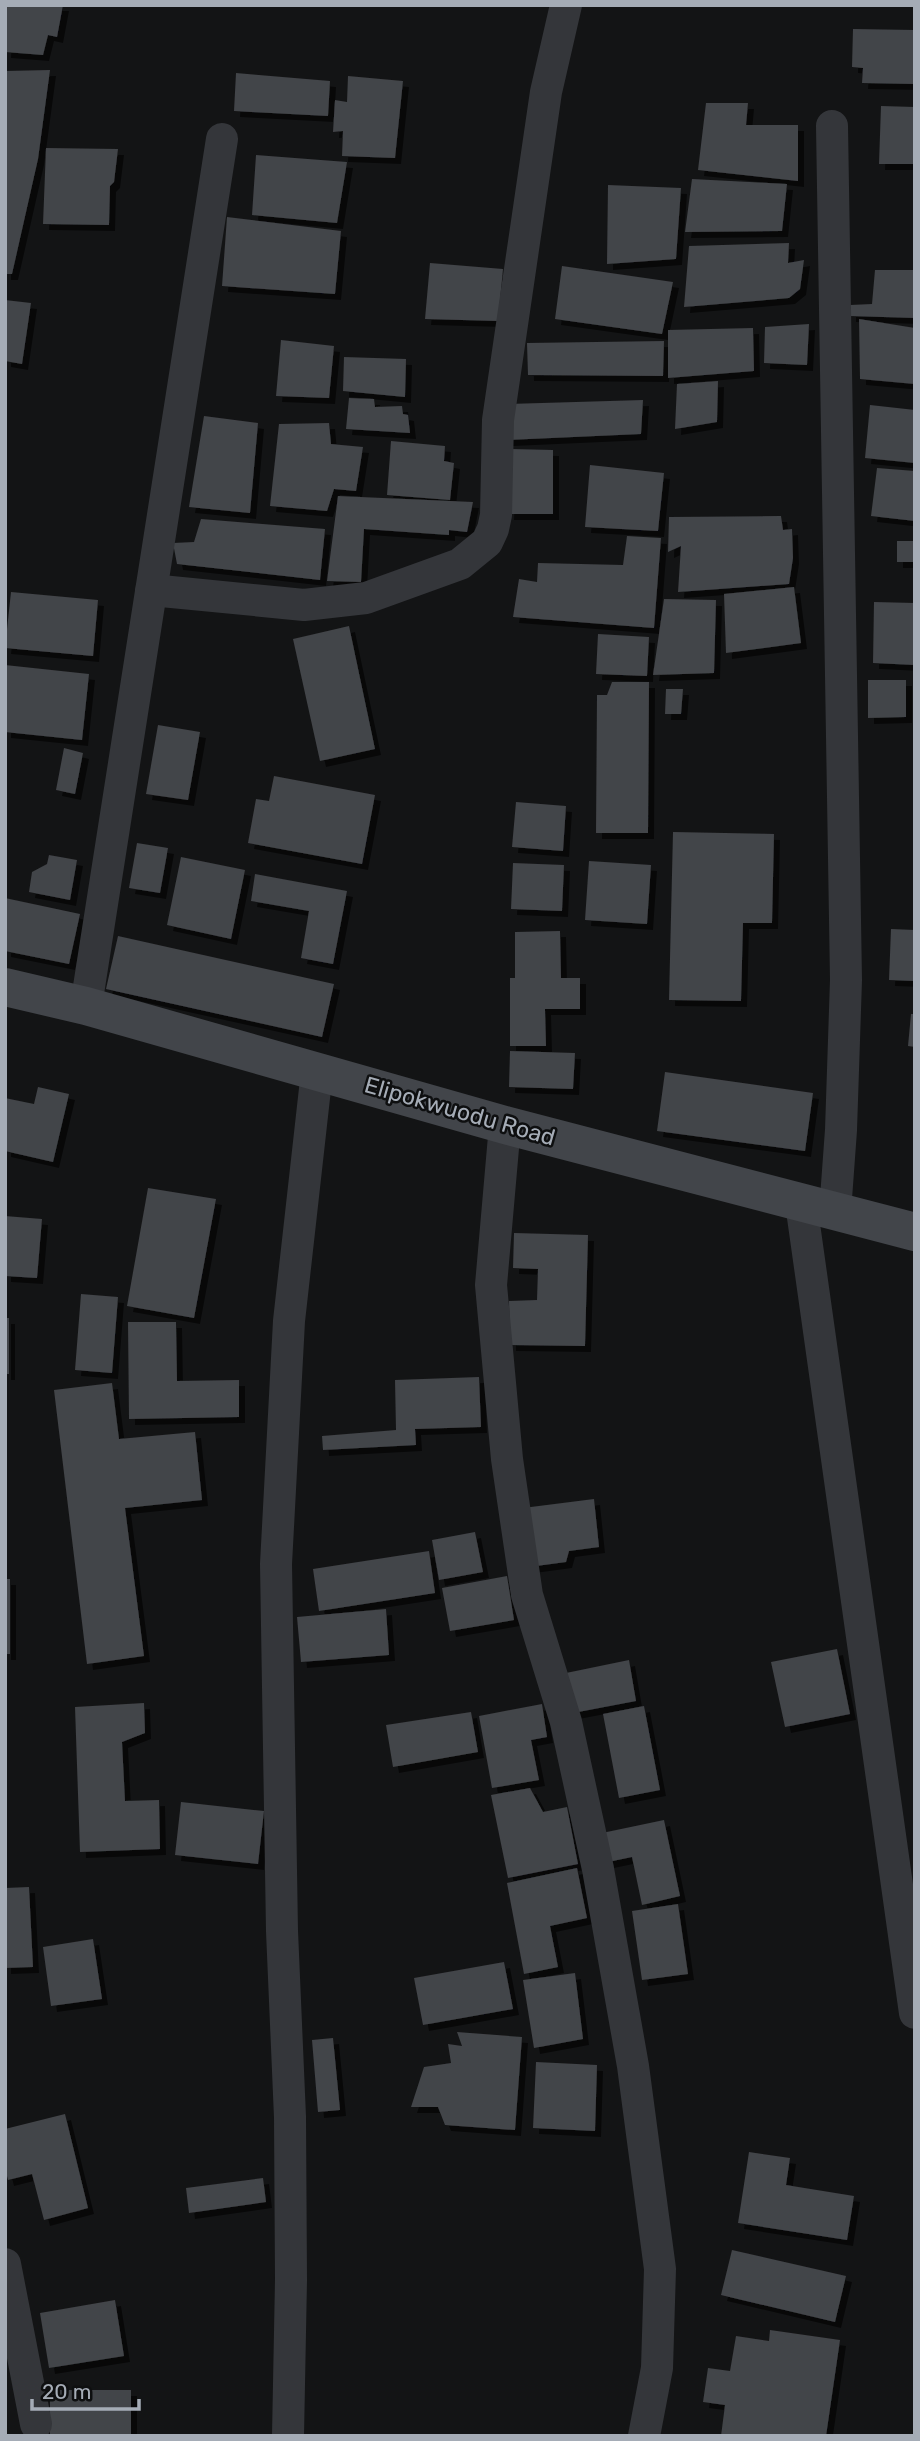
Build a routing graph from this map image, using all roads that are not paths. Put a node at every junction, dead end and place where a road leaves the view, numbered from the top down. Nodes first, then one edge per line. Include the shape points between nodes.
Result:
1 (566, 5) edge
2 (832, 126) dead end
3 (222, 139) dead end
4 (151, 590) junction
5 (5, 988) edge
6 (86, 1006) junction
7 (317, 1071) junction
8 (505, 1125) junction
9 (818, 1208) junction
10 (915, 1232) edge
11 (915, 2013) edge
12 (5, 2264) edge
13 (36, 2424) dead end
14 (288, 2436) edge
15 (644, 2436) edge

1 - 4 street via 528,202 498,420 496,515 487,542 460,564 366,597 304,606
2 - 9 street via 846,980 841,1130
3 - 4 street
4 - 6 street
5 - 6 street, Elipokwuodu Road
6 - 7 street, Elipokwuodu Road
7 - 8 street, Elipokwuodu Road
7 - 14 street via 289,1321 276,1564 290,2117
8 - 9 street, Elipokwuodu Road
8 - 15 street via 491,1285 507,1459 527,1595 566,1722 598,1868 633,2066 660,2269 657,2368
9 - 10 street, Elipokwuodu Road
9 - 11 street
12 - 13 street

